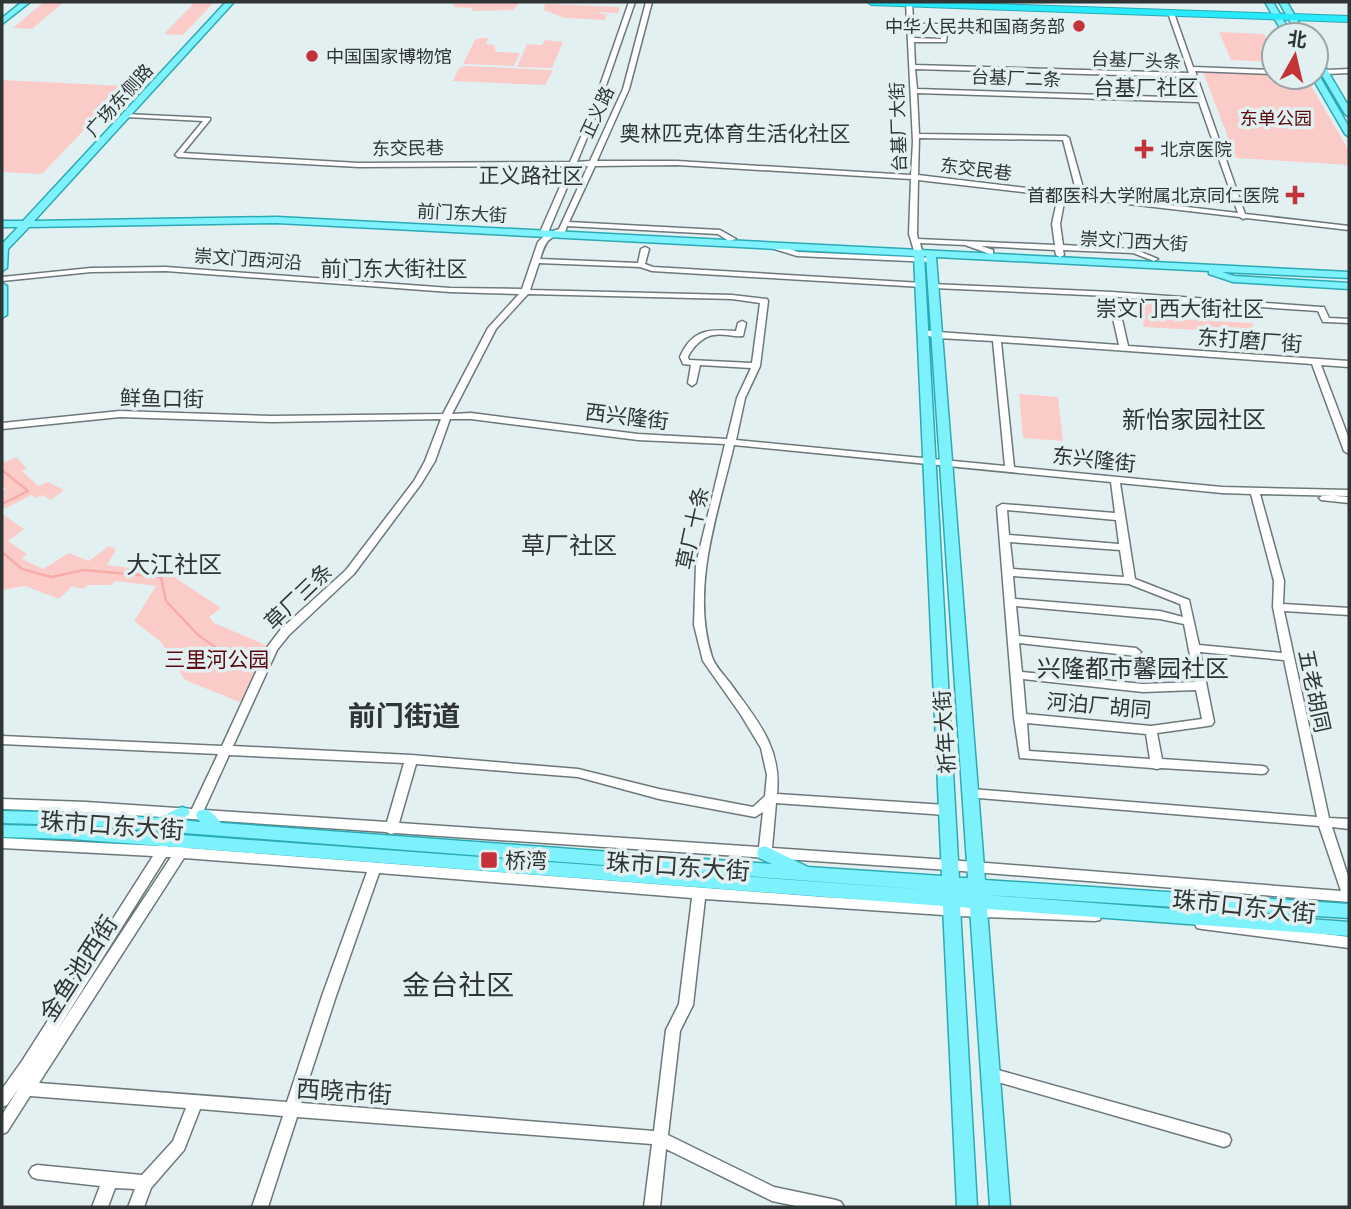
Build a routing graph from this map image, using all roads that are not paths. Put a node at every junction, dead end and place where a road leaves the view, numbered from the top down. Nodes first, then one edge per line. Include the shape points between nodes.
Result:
1 (26, 2) edge
2 (230, 2) edge
3 (632, 2) edge
4 (649, 2) edge
5 (871, 2) edge
6 (909, 2) edge
7 (998, 2) edge
8 (1269, 2) edge
9 (1283, 2) edge
10 (1171, 13) junction
11 (1276, 14) junction
12 (1290, 15) junction
13 (1349, 17) edge
14 (1280, 21) edge
15 (1294, 21) edge
16 (2, 22) edge
17 (923, 25) dead end
18 (911, 40) junction
19 (912, 67) junction
20 (1349, 71) edge
21 (1191, 72) junction
22 (1260, 72) edge
23 (1330, 72) edge
24 (1330, 79) edge
25 (602, 89) junction
26 (626, 89) junction
27 (913, 91) junction
28 (1324, 91) edge
29 (1202, 100) junction
30 (1349, 114) edge
31 (127, 115) junction
32 (1349, 134) edge
33 (916, 136) junction
34 (573, 163) junction
35 (591, 163) junction
36 (915, 177) junction
37 (1062, 196) junction
38 (1082, 198) junction
39 (1243, 217) junction
40 (724, 220) dead end
41 (2, 221) edge
42 (29, 223) junction
43 (609, 226) junction
44 (563, 227) junction
45 (1349, 228) edge
46 (547, 232) junction
47 (720, 232) junction
48 (629, 234) junction
49 (732, 239) junction
50 (966, 243) junction
51 (3, 249) edge
52 (645, 249) dead end
53 (1060, 251) junction
54 (923, 253) junction
55 (986, 254) junction
56 (535, 261) junction
57 (641, 265) junction
58 (1202, 267) junction
59 (2, 268) edge
60 (1349, 268) edge
61 (1349, 277) edge
62 (2, 279) edge
63 (928, 285) junction
64 (2, 286) edge
65 (1349, 286) edge
66 (525, 293) junction
67 (1112, 294) junction
68 (2, 315) edge
69 (1349, 321) edge
70 (762, 322) joint
71 (742, 323) dead end
72 (930, 334) junction
73 (997, 340) junction
74 (1124, 348) junction
75 (696, 362) junction
76 (1320, 362) junction
77 (1349, 364) edge
78 (756, 366) junction
79 (692, 383) dead end
80 (1343, 416) edge
81 (446, 417) junction
82 (322, 419) joint
83 (2, 426) edge
84 (1349, 432) edge
85 (731, 442) junction
86 (1349, 452) edge
87 (928, 461) junction
88 (947, 464) junction
89 (1010, 470) junction
90 (1115, 480) junction
91 (1255, 492) junction
92 (1349, 493) edge
93 (1349, 500) edge
94 (1121, 517) junction
95 (1005, 538) junction
96 (1123, 547) junction
97 (1009, 572) junction
98 (1130, 581) junction
99 (1010, 602) junction
100 (1278, 607) junction
101 (1349, 611) edge
102 (1189, 622) junction
103 (1015, 639) junction
104 (1194, 648) junction
105 (1136, 652) dead end
106 (1288, 657) junction
107 (1018, 675) junction
108 (1201, 686) junction
109 (1020, 718) junction
110 (1151, 730) junction
111 (2, 740) edge
112 (225, 750) junction
113 (411, 759) junction
114 (1157, 765) junction
115 (1262, 770) dead end
116 (971, 794) junction
117 (770, 798) junction
118 (2, 804) edge
119 (946, 810) junction
120 (194, 814) junction
121 (2, 817) edge
122 (1324, 823) junction
123 (1349, 824) edge
124 (391, 829) junction
125 (217, 830) junction
126 (2, 831) edge
127 (199, 842) junction
128 (2, 843) edge
129 (162, 843) junction
130 (765, 853) junction
131 (949, 865) junction
132 (374, 867) junction
133 (976, 867) junction
134 (809, 874) junction
135 (699, 892) junction
136 (1349, 897) edge
137 (951, 898) junction
138 (978, 900) junction
139 (1349, 911) edge
140 (1349, 929) edge
141 (1349, 943) edge
142 (991, 1074) junction
143 (27, 1089) junction
144 (2, 1100) edge
145 (195, 1102) junction
146 (291, 1110) junction
147 (2, 1127) edge
148 (659, 1138) junction
149 (1224, 1140) dead end
150 (37, 1172) dead end
151 (110, 1180) junction
152 (145, 1182) junction
153 (100, 1207) edge
154 (136, 1207) edge
155 (260, 1207) edge
156 (652, 1207) edge
157 (836, 1207) edge
158 (967, 1207) edge
159 (1000, 1207) edge

1 - 16 main road
2 - 31 main road, 广场东侧路
3 - 25 street, 正义路
4 - 26 street, 正义路
5 - 6 highway
6 - 10 highway
6 - 18 street, 台基厂大街
7 - 11 highway
8 - 11 main road
9 - 12 main road
10 - 11 highway
10 - 21 street
11 - 12 highway
11 - 14 main road
12 - 13 highway
12 - 15 main road
17 - 18 street via 945,26 944,41
18 - 19 street, 台基厂大街
19 - 21 street, 台基厂头条
19 - 27 street, 台基厂大街
20 - 23 street
21 - 22 street, 台基厂头条
21 - 29 street
24 - 30 main road
25 - 26 street
25 - 34 street, 正义路
26 - 35 street, 正义路
27 - 29 street, 台基厂二条
27 - 33 street, 台基厂大街
28 - 32 main road
29 - 39 street
31 - 34 street, 东交民巷 via 208,119 178,155 359,164
31 - 42 main road, 广场东侧路
33 - 36 street, 台基厂大街
33 - 38 street via 1066,138
34 - 35 street, 东交民巷
34 - 46 street, 正义路
35 - 36 street, 东交民巷 via 677,163
35 - 44 street, 正义路
36 - 37 street, 东交民巷
36 - 54 street, 台基厂大街
37 - 38 street, 东交民巷
37 - 53 street via 1056,224
38 - 39 street, 东交民巷
39 - 45 street, 东交民巷
40 - 47 street
41 - 42 main road, 前门东大街
42 - 46 main road, 前门东大街 via 277,220
42 - 51 main road, 广场东侧路
43 - 44 street
43 - 47 street
43 - 48 street
44 - 46 main road, 前门东大街
44 - 48 main road, 前门东大街
46 - 54 main road, 前门东大街
46 - 56 street, 正义路
47 - 49 street
48 - 49 main road, 前门东大街
49 - 54 main road, 前门东大街
50 - 53 street
50 - 54 street
50 - 55 street
51 - 59 main road
52 - 57 street
53 - 55 main road, 崇文门西大街
53 - 60 main road, 崇文门西大街
54 - 55 main road, 崇文门西大街
54 - 55 main road via 960,263
54 - 63 main road, 祈年大街
55 - 58 main road, 崇文门西大街
56 - 57 street
56 - 66 street, 正义路
57 - 63 street
58 - 61 main road, 崇文门西大街
58 - 65 main road via 1233,279
62 - 66 street, 崇文门西河沿 via 91,270 166,269
63 - 67 street
63 - 72 main road, 祈年大街
64 - 68 main road
66 - 70 street, 崇文门西河沿 via 760,299 765,303
66 - 81 street, 草厂三条 via 492,328
67 - 69 street via 1321,309 1326,320
67 - 74 street
70 - 78 street, 草厂十条
71 - 75 street via 740,334 713,332 699,337 684,358
72 - 73 street, 东打磨厂街
72 - 87 main road, 祈年大街
72 - 88 main road, 祈年大街
73 - 74 street, 东打磨厂街
73 - 89 street
74 - 76 street, 东打磨厂街
75 - 78 street
75 - 79 street
76 - 77 street, 东打磨厂街
76 - 80 street
78 - 85 street, 草厂十条 via 741,398
80 - 84 street
80 - 86 street
81 - 82 street, 西兴隆街
81 - 85 street, 西兴隆街
81 - 112 street, 草厂三条 via 418,482 350,572 272,649
82 - 83 street, 鲜鱼口街 via 120,414
85 - 87 street, 西兴隆街
85 - 117 street, 草厂十条 via 701,564 699,625 708,661 766,748 773,775
87 - 88 street, 东兴隆街
87 - 119 main road, 祈年大街
88 - 89 street, 东兴隆街
88 - 116 main road, 祈年大街
89 - 90 street, 东兴隆街
90 - 91 street, 东兴隆街
90 - 94 street
91 - 92 street, 东兴隆街
91 - 93 street, 东兴隆街
91 - 100 street, 五老胡同 via 1279,581
94 - 95 street via 1002,507
94 - 96 street
95 - 96 street
95 - 97 street
96 - 98 street
97 - 98 street, 河泊厂胡同
97 - 99 street
98 - 102 street, 河泊厂胡同 via 1185,603
99 - 102 street via 1160,615
99 - 103 street
100 - 101 street
100 - 106 street, 五老胡同
102 - 104 street, 河泊厂胡同
103 - 105 street
103 - 107 street
104 - 106 street
104 - 108 street, 河泊厂胡同
106 - 122 street, 五老胡同
107 - 108 street via 1143,688
107 - 109 street
108 - 110 street, 河泊厂胡同 via 1209,722
109 - 110 street, 河泊厂胡同
109 - 114 street via 1024,755
110 - 114 street
111 - 112 street
112 - 113 street
112 - 120 street, 草厂三条
113 - 117 street via 578,773 755,812
113 - 124 street
114 - 115 street
116 - 122 street
116 - 133 main road, 祈年大街
117 - 119 street
117 - 130 street, 草厂十条
118 - 120 street, 珠市口东大街
119 - 131 main road, 祈年大街
120 - 124 street, 珠市口东大街
120 - 125 main road
120 - 129 main road
121 - 129 main road, 珠市口东大街
122 - 123 street
122 - 136 street, 五老胡同
124 - 130 street, 珠市口东大街
125 - 129 main road, 珠市口东大街
125 - 134 main road, 珠市口东大街
126 - 129 main road, 珠市口东大街
127 - 129 main road, 珠市口东大街
127 - 129 street, 金鱼池西街
127 - 137 main road, 珠市口东大街
128 - 129 street, 珠市口东大街
129 - 132 street, 珠市口东大街
129 - 143 street, 金鱼池西街
129 - 144 street, 金鱼池西街
130 - 131 street, 珠市口东大街
130 - 134 main road
131 - 133 street, 珠市口东大街
131 - 137 main road, 祈年大街
132 - 135 street, 珠市口东大街
132 - 146 street
133 - 136 street, 珠市口东大街
133 - 138 main road, 祈年大街
134 - 137 main road, 珠市口东大街
135 - 137 street, 珠市口东大街
135 - 148 street via 686,1005 673,1030
137 - 138 main road, 珠市口东大街
137 - 158 main road, 祈年大街
138 - 139 main road, 珠市口东大街
138 - 140 main road, 珠市口东大街
138 - 141 street, 珠市口东大街
138 - 142 main road, 祈年大街
142 - 149 street
142 - 159 main road, 祈年大街
143 - 145 street, 西晓市街
143 - 147 street, 金鱼池西街
145 - 146 street, 西晓市街
145 - 152 street via 179,1145
146 - 148 street, 西晓市街
146 - 155 street
148 - 156 street
148 - 157 street via 772,1195
150 - 151 street
151 - 152 street
151 - 153 street
152 - 154 street

